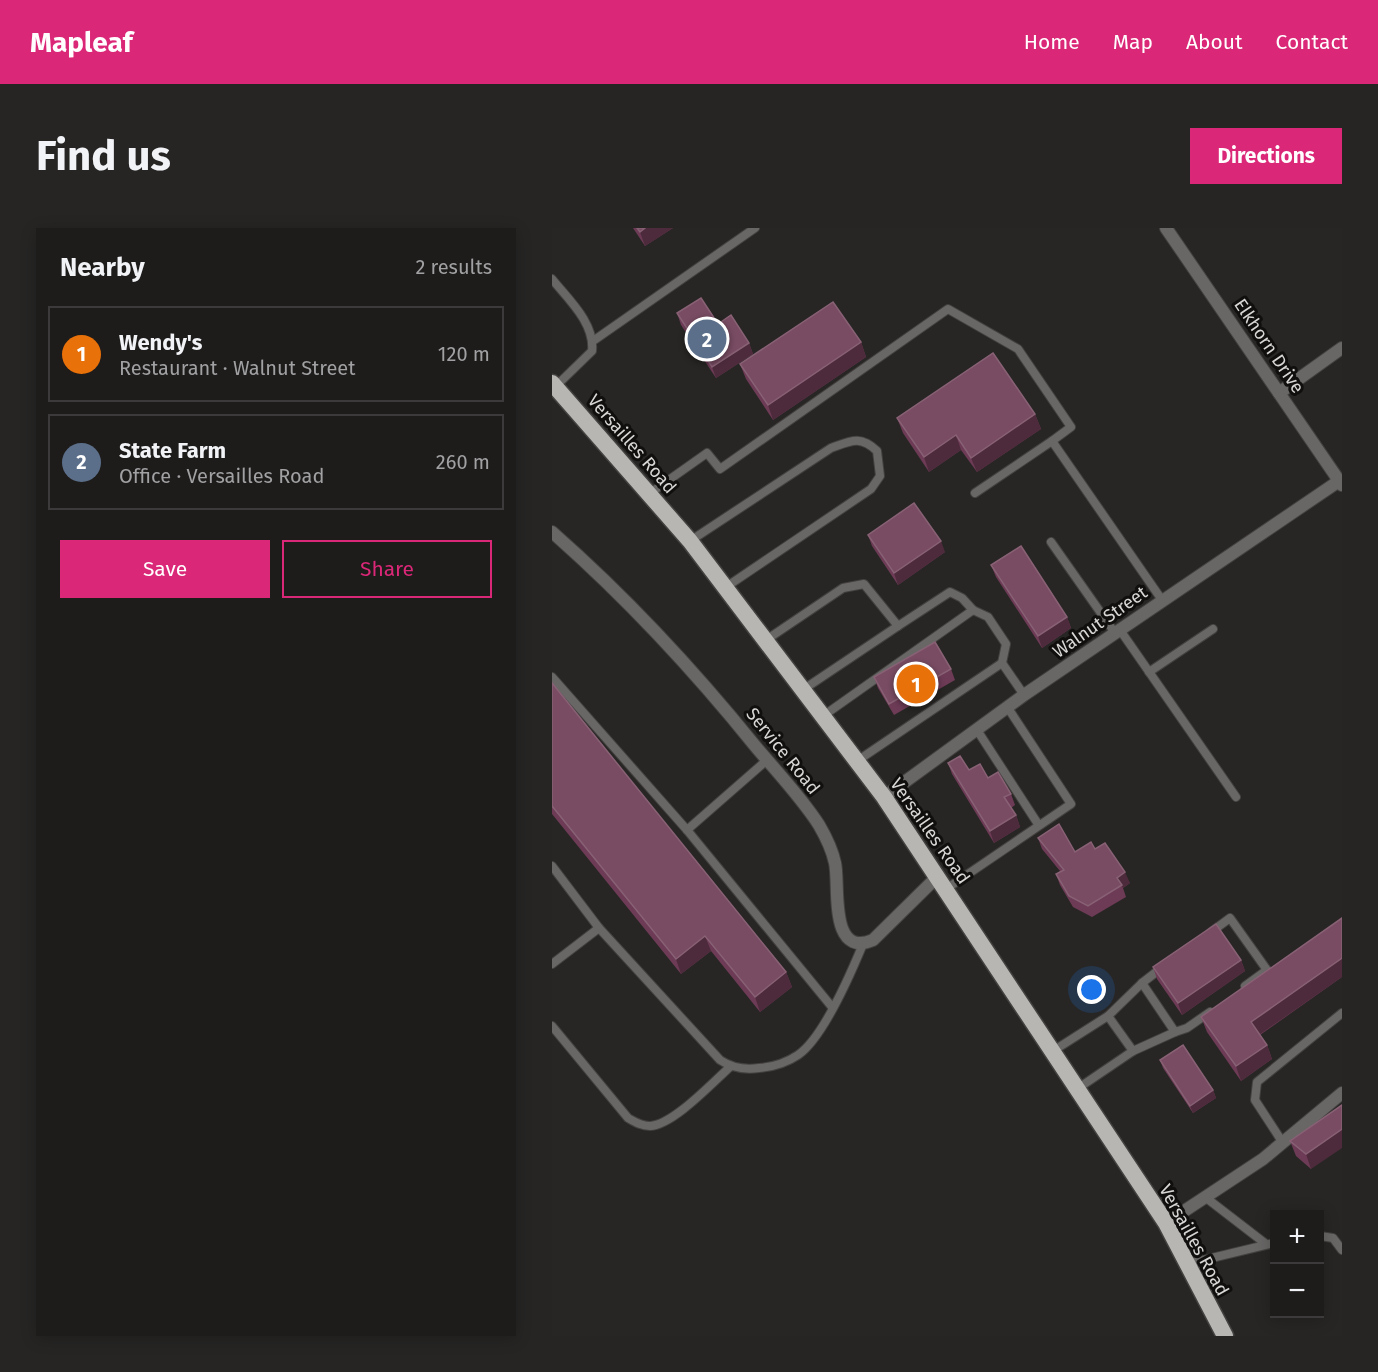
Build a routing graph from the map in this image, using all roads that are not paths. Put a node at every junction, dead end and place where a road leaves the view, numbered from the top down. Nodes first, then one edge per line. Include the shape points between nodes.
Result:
1 (755, 228) edge
2 (1166, 228) edge
3 (552, 279) edge
4 (593, 341) junction
5 (1342, 348) edge
6 (553, 387) edge
7 (1279, 393) junction
8 (1052, 441) junction
9 (1341, 483) edge
10 (975, 493) dead end
11 (649, 494) junction
12 (552, 532) edge
13 (690, 541) junction
14 (1051, 542) dead end
15 (726, 587) junction
16 (1162, 600) junction
17 (973, 610) junction
18 (898, 626) junction
19 (1213, 629) dead end
20 (1117, 632) junction
21 (766, 640) junction
22 (1002, 663) junction
23 (1149, 672) junction
24 (552, 677) edge
25 (804, 689) junction
26 (1024, 695) junction
27 (1008, 708) junction
28 (823, 716) junction
29 (977, 730) junction
30 (767, 760) junction
31 (857, 761) junction
32 (1236, 796) dead end
33 (884, 797) junction
34 (1038, 825) junction
35 (687, 830) junction
36 (552, 866) edge
37 (942, 883) junction
38 (599, 928) junction
39 (1203, 937) edge
40 (863, 944) junction
41 (1168, 963) edge
42 (552, 964) edge
43 (1142, 983) junction
44 (1241, 990) edge
45 (832, 1007) junction
46 (1214, 1009) edge
47 (1342, 1013) edge
48 (1108, 1016) junction
49 (552, 1026) edge
50 (1175, 1032) junction
51 (1133, 1051) junction
52 (1053, 1052) junction
53 (730, 1067) junction
54 (1077, 1089) junction
55 (1342, 1093) edge
56 (1282, 1143) junction
57 (1205, 1197) junction
58 (1166, 1223) junction
59 (1342, 1232) edge
60 (1324, 1237) edge
61 (1334, 1238) junction
62 (1270, 1243) edge
63 (1342, 1250) edge
64 (1187, 1264) junction
65 (1225, 1336) edge

1 - 4 lane
2 - 7 street, Elkhorn Drive
3 - 4 lane via 578,310
4 - 6 lane via 592,351
5 - 7 street
6 - 11 highway, Versailles Road
7 - 9 street, Elkhorn Drive
8 - 10 lane
8 - 11 lane via 1071,428 1018,349 948,309 720,469 707,453
8 - 16 lane
9 - 16 street, Walnut Street
11 - 13 highway, Versailles Road
12 - 30 street, Service Road via 660,635
13 - 15 highway, Versailles Road
13 - 15 lane via 831,448 857,440 867,441 878,451 880,476 871,489
14 - 20 lane
15 - 21 highway, Versailles Road
16 - 20 street, Walnut Street
17 - 18 lane via 950,592
17 - 22 lane via 988,617 1006,644
17 - 28 lane
18 - 21 lane via 864,584 843,588
18 - 25 lane
19 - 23 lane
20 - 23 lane
20 - 26 street, Walnut Street
21 - 25 highway, Versailles Road
22 - 26 lane
22 - 31 lane
23 - 32 lane
24 - 35 lane
25 - 28 highway, Versailles Road
26 - 27 street, Walnut Street
27 - 29 street, Walnut Street
27 - 34 lane via 1071,804
28 - 31 highway, Versailles Road
29 - 33 street, Walnut Street
29 - 34 lane
30 - 35 lane
30 - 40 street, Service Road via 830,844 836,865 838,916 848,936
31 - 33 highway, Versailles Road
33 - 37 highway, Versailles Road
34 - 37 lane
35 - 45 lane
36 - 38 lane
37 - 40 street
37 - 52 highway, Versailles Road
38 - 42 lane
38 - 53 lane
39 - 44 lane via 1230,918 1268,970
40 - 45 lane
41 - 43 lane
43 - 48 lane
43 - 50 lane
45 - 53 lane via 800,1054 778,1066
46 - 50 lane via 1188,1028
47 - 56 lane via 1257,1082 1255,1100
48 - 51 lane
48 - 52 lane
49 - 53 lane via 628,1118 639,1125 666,1122
50 - 51 lane
51 - 54 lane
52 - 54 highway, Versailles Road
54 - 58 highway, Versailles Road
55 - 56 street
56 - 57 street
57 - 58 street
57 - 62 lane
58 - 64 highway, Versailles Road
59 - 61 lane
60 - 61 lane
61 - 63 lane
62 - 64 lane
64 - 65 highway, Versailles Road

